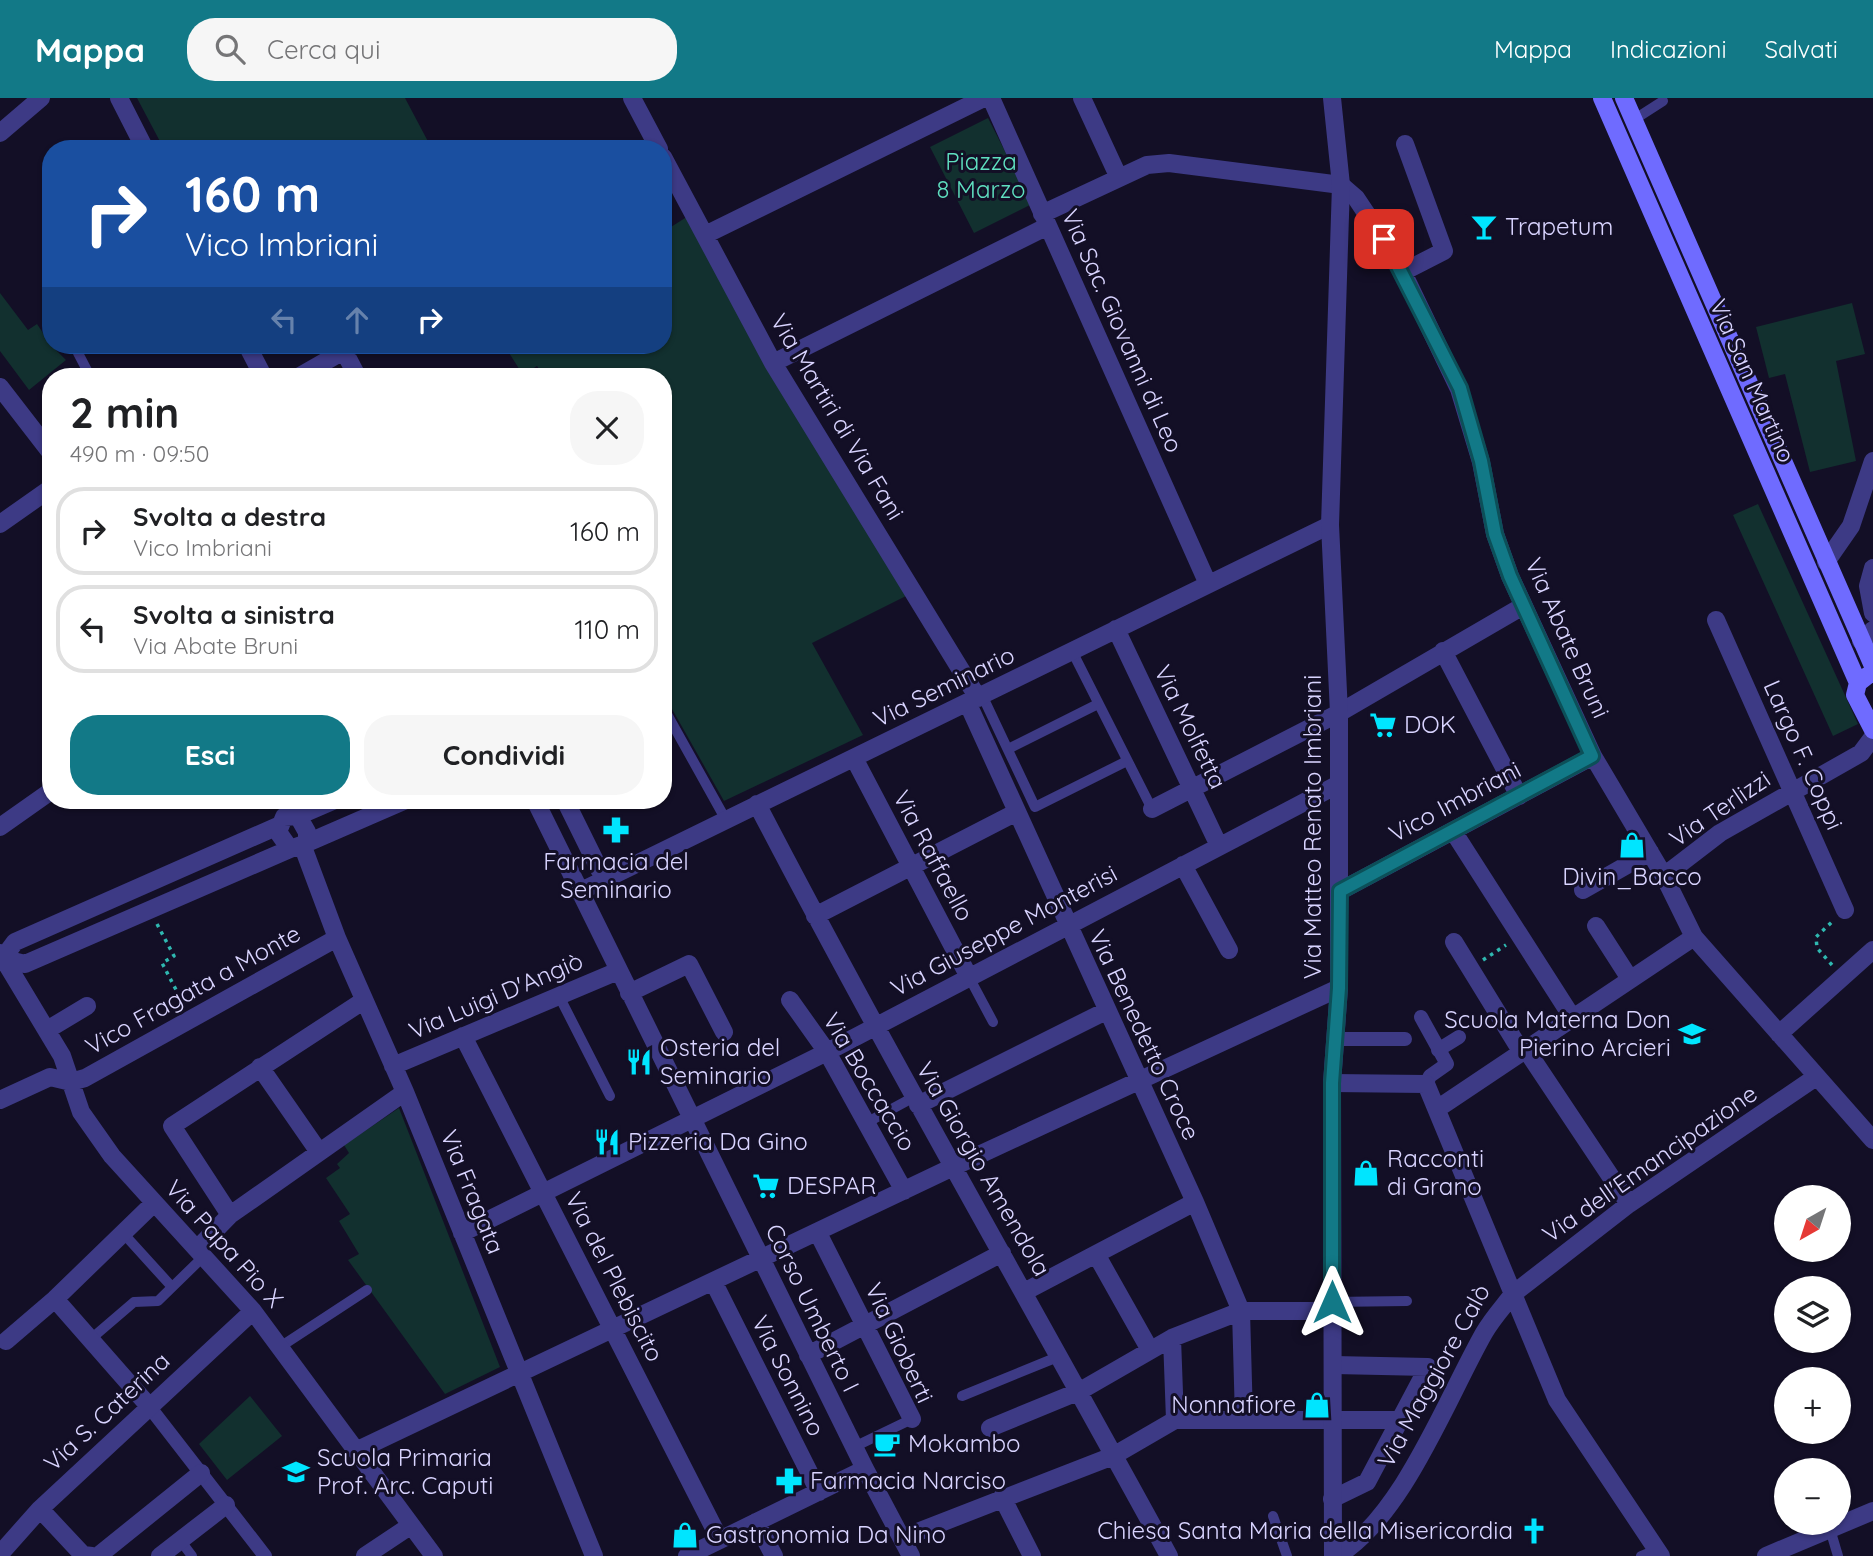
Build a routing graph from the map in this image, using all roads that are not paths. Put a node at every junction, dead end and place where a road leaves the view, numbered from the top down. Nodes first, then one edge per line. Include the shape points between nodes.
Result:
1 (41, 98) edge
2 (119, 98) edge
3 (632, 98) edge
4 (984, 98) edge
5 (991, 98) edge
6 (1082, 98) edge
7 (1332, 98) edge
8 (1602, 98) edge
9 (1624, 98) edge
10 (1663, 101) dead end
11 (1635, 119) junction
12 (0, 133) edge
13 (140, 140) edge
14 (654, 140) edge
15 (1405, 144) dead end
16 (672, 174) edge
17 (1119, 178) junction
18 (1341, 185) junction
19 (1045, 220) junction
20 (705, 235) junction
21 (1403, 272) junction
22 (337, 354) edge
23 (773, 363) junction
24 (325, 368) edge
25 (0, 387) edge
26 (42, 441) edge
27 (1873, 461) edge
28 (42, 494) edge
29 (0, 524) edge
30 (1330, 524) junction
31 (1826, 562) junction
32 (1873, 568) edge
33 (1208, 584) junction
34 (1522, 606) junction
35 (1873, 613) edge
36 (1716, 620) dead end
37 (1116, 629) junction
38 (1867, 636) edge
39 (1072, 651) junction
40 (1443, 651) junction
41 (1873, 669) edge
42 (1858, 682) junction
43 (976, 699) junction
44 (1098, 704) junction
45 (1339, 713) junction
46 (672, 723) edge
47 (1873, 730) edge
48 (1873, 737) edge
49 (1008, 749) junction
50 (1592, 756) junction
51 (853, 758) junction
52 (1127, 761) junction
53 (1338, 785) junction
54 (1193, 789) junction
55 (1791, 791) junction
56 (1519, 796) junction
57 (42, 797) edge
58 (757, 804) junction
59 (304, 809) edge
60 (385, 809) edge
61 (539, 809) edge
62 (569, 809) edge
63 (1152, 809) joint
64 (1017, 812) junction
65 (287, 814) edge
66 (726, 820) junction
67 (0, 827) edge
68 (1453, 831) junction
69 (300, 846) junction
70 (1219, 846) junction
71 (1650, 852) junction
72 (1183, 865) junction
73 (910, 867) junction
74 (1664, 876) junction
75 (604, 879) junction
76 (154, 882) junction
77 (1583, 890) dead end
78 (1340, 891) junction
79 (579, 892) junction
80 (156, 907) junction
81 (1845, 909) road end
82 (815, 916) junction
83 (1066, 925) junction
84 (1596, 926) dead end
85 (1694, 937) junction
86 (337, 939) junction
87 (1454, 942) dead end
88 (1229, 950) dead end
89 (1873, 950) edge
90 (2, 958) edge
91 (618, 971) junction
92 (969, 976) junction
93 (1630, 979) junction
94 (1339, 988) junction
95 (629, 993) junction
96 (559, 996) junction
97 (790, 1000) dead end
98 (363, 1002) junction
99 (88, 1006) dead end
100 (1106, 1012) junction
101 (1421, 1017) dead end
102 (1572, 1017) junction
103 (993, 1022) dead end
104 (874, 1027) junction
105 (47, 1030) junction
106 (724, 1032) dead end
107 (1779, 1034) junction
108 (463, 1036) junction
109 (1459, 1037) dead end
110 (1335, 1039) junction
111 (1405, 1040) dead end
112 (1438, 1050) junction
113 (1523, 1050) junction
114 (827, 1052) junction
115 (393, 1066) junction
116 (260, 1067) junction
117 (1816, 1077) junction
118 (1139, 1080) junction
119 (71, 1082) junction
120 (1332, 1083) junction
121 (1426, 1084) junction
122 (405, 1093) junction
123 (610, 1096) dead end
124 (0, 1100) edge
125 (916, 1101) junction
126 (1437, 1109) junction
127 (691, 1119) junction
128 (866, 1123) junction
129 (1873, 1140) edge
130 (319, 1152) junction
131 (953, 1167) junction
132 (904, 1191) junction
133 (544, 1193) junction
134 (1195, 1202) junction
135 (154, 1203) junction
136 (1629, 1204) junction
137 (230, 1214) junction
138 (123, 1233) junction
139 (463, 1233) junction
140 (818, 1233) junction
141 (200, 1253) junction
142 (1002, 1253) junction
143 (1096, 1254) junction
144 (762, 1260) junction
145 (714, 1283) junction
146 (173, 1287) junction
147 (368, 1290) dead end
148 (1024, 1292) junction
149 (1513, 1294) junction
150 (55, 1299) junction
151 (1408, 1301) dead end
152 (1332, 1306) junction
153 (253, 1311) junction
154 (1241, 1311) junction
155 (866, 1325) junction
156 (613, 1330) junction
157 (92, 1338) junction
158 (1172, 1338) junction
159 (6, 1341) dead end
160 (280, 1347) junction
161 (1150, 1350) junction
162 (808, 1355) junction
163 (1061, 1355) junction
164 (1334, 1365) junction
165 (519, 1374) junction
166 (1080, 1391) junction
167 (962, 1396) dead end
168 (148, 1405) junction
169 (912, 1419) joint
170 (1244, 1419) junction
171 (1334, 1419) junction
172 (1175, 1420) junction
173 (1400, 1420) junction
174 (990, 1428) dead end
175 (854, 1447) junction
176 (358, 1450) junction
177 (1113, 1456) junction
178 (865, 1469) junction
179 (201, 1473) junction
180 (819, 1492) junction
181 (1002, 1497) junction
182 (1332, 1499) junction
183 (226, 1505) junction
184 (40, 1509) junction
185 (1873, 1511) edge
186 (1273, 1516) dead end
187 (1851, 1520) edge
188 (756, 1522) junction
189 (410, 1525) junction
190 (1816, 1535) edge
191 (1832, 1535) edge
192 (902, 1538) junction
193 (180, 1540) junction
194 (720, 1540) junction
195 (1161, 1553) edge
196 (0, 1554) edge
197 (1653, 1554) edge
198 (263, 1555) edge
199 (92, 1556) edge
200 (98, 1556) edge
201 (160, 1556) edge
202 (192, 1556) edge
203 (365, 1556) edge
204 (434, 1556) edge
205 (594, 1556) edge
206 (687, 1556) edge
207 (774, 1556) edge
208 (911, 1556) edge
209 (1032, 1556) edge
210 (1287, 1556) edge
211 (1335, 1556) edge
212 (1766, 1556) edge
213 (1838, 1556) edge

1 - 12 street
2 - 13 street
3 - 14 street, Via Martiri di Via Fani
4 - 20 street
5 - 19 street, Via Sac. Giovanni di Leo
6 - 17 street
7 - 18 street, Via Matteo Renato Imbriani
8 - 42 main road, Via San Martino
9 - 11 main road, Via San Martino
10 - 11 lane
11 - 31 main road, Via San Martino
15 - 21 street via 1444,251
16 - 20 street, Via Martiri di Via Fani
17 - 18 street via 1147,165 1169,163
17 - 19 street
18 - 21 street, Via Abate Bruni via 1373,221
18 - 30 street, Via Matteo Renato Imbriani
19 - 23 street
19 - 33 street, Via Sac. Giovanni di Leo
20 - 23 street, Via Martiri di Via Fani
21 - 34 street, Via Abate Bruni via 1460,388 1495,534
22 - 24 street
23 - 43 street, Via Martiri di Via Fani
25 - 26 street
27 - 31 street via 1851,526
28 - 29 street
30 - 33 street, Via Seminario
30 - 45 street, Via Matteo Renato Imbriani
31 - 38 main road, Via San Martino
32 - 35 street via 1868,586
33 - 37 street, Via Seminario
34 - 40 street
34 - 50 street, Via Abate Bruni
36 - 55 street, Largo F. Coppi
37 - 39 street, Via Seminario
37 - 54 street, Via Molfetta
38 - 41 main road, Via San Martino
39 - 43 street, Via Seminario
39 - 44 lane
40 - 45 street
40 - 56 street
41 - 42 main road
42 - 47 main road, Via San Martino via 1855,695
43 - 49 lane
43 - 51 street, Via Seminario
43 - 64 street, Via Benedetto Croce
44 - 49 lane
44 - 52 lane
45 - 53 street, Via Matteo Renato Imbriani
45 - 54 street
46 - 66 lane
48 - 55 street, Via Terlizzi via 1861,753
49 - 52 lane via 1035,807
50 - 56 street, Vico Imbriani
50 - 71 street, Via Abate Bruni
51 - 58 street, Via Seminario
51 - 73 street, Via Raffaello
52 - 63 lane
53 - 70 street, Via Giuseppe Monterisi
53 - 78 street, Via Matteo Renato Imbriani
54 - 63 street
54 - 70 street, Via Molfetta
55 - 74 street, Via Terlizzi via 1720,833
55 - 81 street, Largo F. Coppi
56 - 68 street, Vico Imbriani
57 - 67 street
58 - 66 street, Via Seminario
58 - 82 street, Via Giorgio Amendola
59 - 65 street
60 - 69 street
61 - 79 street, Corso Umberto I
62 - 75 street
64 - 73 street
64 - 83 street, Via Benedetto Croce
65 - 69 street via 307,832
65 - 69 street via 281,838
65 - 76 street
66 - 75 street, Via Seminario
68 - 78 street, Vico Imbriani
68 - 102 street
69 - 80 street
69 - 86 street, Via Fragata
70 - 72 street, Via Giuseppe Monterisi
71 - 74 street, Via Abate Bruni
71 - 77 street
72 - 83 street, Via Giuseppe Monterisi
72 - 88 street
73 - 82 street
73 - 92 street, Via Raffaello
74 - 85 street, Via Abate Bruni
75 - 79 street, Via Seminario
76 - 80 street
76 - 90 street via 15,942
78 - 94 street, Via Matteo Renato Imbriani
79 - 91 street, Corso Umberto I
80 - 90 street via 25,964
82 - 104 street, Via Giorgio Amendola
83 - 92 street, Via Giuseppe Monterisi
83 - 100 street, Via Benedetto Croce
84 - 93 street
85 - 93 street
85 - 107 street, Via Abate Bruni
86 - 98 street, Via Fragata
86 - 119 street, Vico Fragata a Monte
87 - 113 street
89 - 107 street
90 - 105 street, Via Papa Pio X
91 - 95 street, Corso Umberto I
91 - 96 street, Via Luigi D'Angiò
92 - 103 lane
92 - 104 street, Via Giuseppe Monterisi
93 - 102 street
94 - 110 street, Via Matteo Renato Imbriani
94 - 118 street
95 - 106 street via 689,964
95 - 127 street, Corso Umberto I
96 - 108 street, Via Luigi D'Angiò
96 - 123 lane
97 - 114 street, Via Boccaccio
98 - 115 street, Via Fragata
98 - 116 street
99 - 105 street
100 - 118 street, Via Benedetto Croce
100 - 125 street
101 - 112 street
102 - 113 street
104 - 114 street, Via Giuseppe Monterisi
104 - 125 street, Via Giorgio Amendola
105 - 119 street, Via Papa Pio X
107 - 117 street, Via Abate Bruni
108 - 115 street, Via Luigi D'Angiò
108 - 133 street, Via del Plebiscito
109 - 112 street
110 - 111 street
110 - 120 street, Via Matteo Renato Imbriani
112 - 121 street via 1447,1065
113 - 126 street
113 - 136 street
114 - 127 street, Via Giuseppe Monterisi
114 - 128 street, Via Boccaccio
115 - 122 street, Via Fragata
116 - 130 street
116 - 137 street via 172,1126
117 - 129 street, Via Abate Bruni
117 - 136 street, Via dell'Emancipazione
118 - 131 street
118 - 134 street, Via Benedetto Croce
119 - 124 street via 50,1077
119 - 135 street, Via Papa Pio X via 81,1112
120 - 121 street
120 - 152 street, Via Matteo Renato Imbriani
121 - 126 street, Via Maggiore Calò
122 - 130 street
122 - 139 street, Via Fragata
125 - 128 lane
125 - 131 street, Via Giorgio Amendola
126 - 149 street, Via Maggiore Calò
127 - 133 street, Via Giuseppe Monterisi
127 - 144 street, Corso Umberto I
128 - 132 street, Via Boccaccio
130 - 137 street
131 - 132 street
131 - 142 street, Via Giorgio Amendola
132 - 140 street
133 - 139 street, Via Giuseppe Monterisi
133 - 156 street, Via del Plebiscito
134 - 143 street
134 - 154 street, Via Benedetto Croce
135 - 138 street
135 - 141 street, Via Papa Pio X
136 - 149 street, Via dell'Emancipazione
137 - 141 street
138 - 146 lane
138 - 150 street
139 - 165 street, Via Fragata
140 - 144 street
140 - 155 street, Via Gioberti
141 - 146 lane
141 - 153 street, Via Papa Pio X
142 - 148 street, Via Giorgio Amendola
142 - 155 street
143 - 148 street
143 - 161 street
144 - 145 street
144 - 162 street, Corso Umberto I
145 - 156 street
145 - 180 street, Via Sonnino
146 - 157 lane via 158,1301 134,1302
147 - 160 lane
148 - 163 street, Via Giorgio Amendola
149 - 197 street via 1558,1400 1644,1528
149 - 211 street, Via Maggiore Calò via 1486,1330 1376,1524 1357,1544
150 - 157 street
150 - 159 street
151 - 152 lane
152 - 154 street
152 - 164 street, Via Matteo Renato Imbriani
153 - 160 street, Via Papa Pio X
153 - 168 street, Via S. Caterina
154 - 158 street
154 - 170 street
155 - 162 street
155 - 169 street, Via Gioberti
156 - 165 street
156 - 194 street, Via del Plebiscito
157 - 168 street
158 - 161 street
158 - 172 street
160 - 176 street, Via Papa Pio X
161 - 166 street
162 - 175 street, Corso Umberto I
163 - 166 street, Via Giorgio Amendola
163 - 167 lane
164 - 171 street, Via Matteo Renato Imbriani
164 - 173 street via 1428,1367
165 - 176 street
165 - 205 street, Via Fragata
166 - 174 street
166 - 177 street, Via Giorgio Amendola
168 - 179 street
168 - 184 street, Via S. Caterina
169 - 175 lane, Via Gioberti
170 - 171 street
170 - 172 street
171 - 173 street
171 - 182 street, Via Matteo Renato Imbriani
172 - 177 street
173 - 182 street via 1367,1482
175 - 178 street, Corso Umberto I
176 - 189 street, Via Papa Pio X
177 - 181 street
177 - 195 street, Via Giorgio Amendola
178 - 180 street
178 - 192 street, Corso Umberto I
179 - 183 street
179 - 200 street
180 - 188 street
181 - 192 street
181 - 209 street
182 - 211 street, Via Matteo Renato Imbriani
183 - 193 street
183 - 198 street
184 - 196 street, Via S. Caterina
184 - 199 street via 83,1555
185 - 187 street
186 - 210 lane
188 - 194 street
188 - 207 street
189 - 203 street
189 - 204 street, Via Papa Pio X
190 - 212 street
191 - 213 lane
192 - 208 street, Corso Umberto I
193 - 201 street
193 - 202 lane
194 - 206 street

